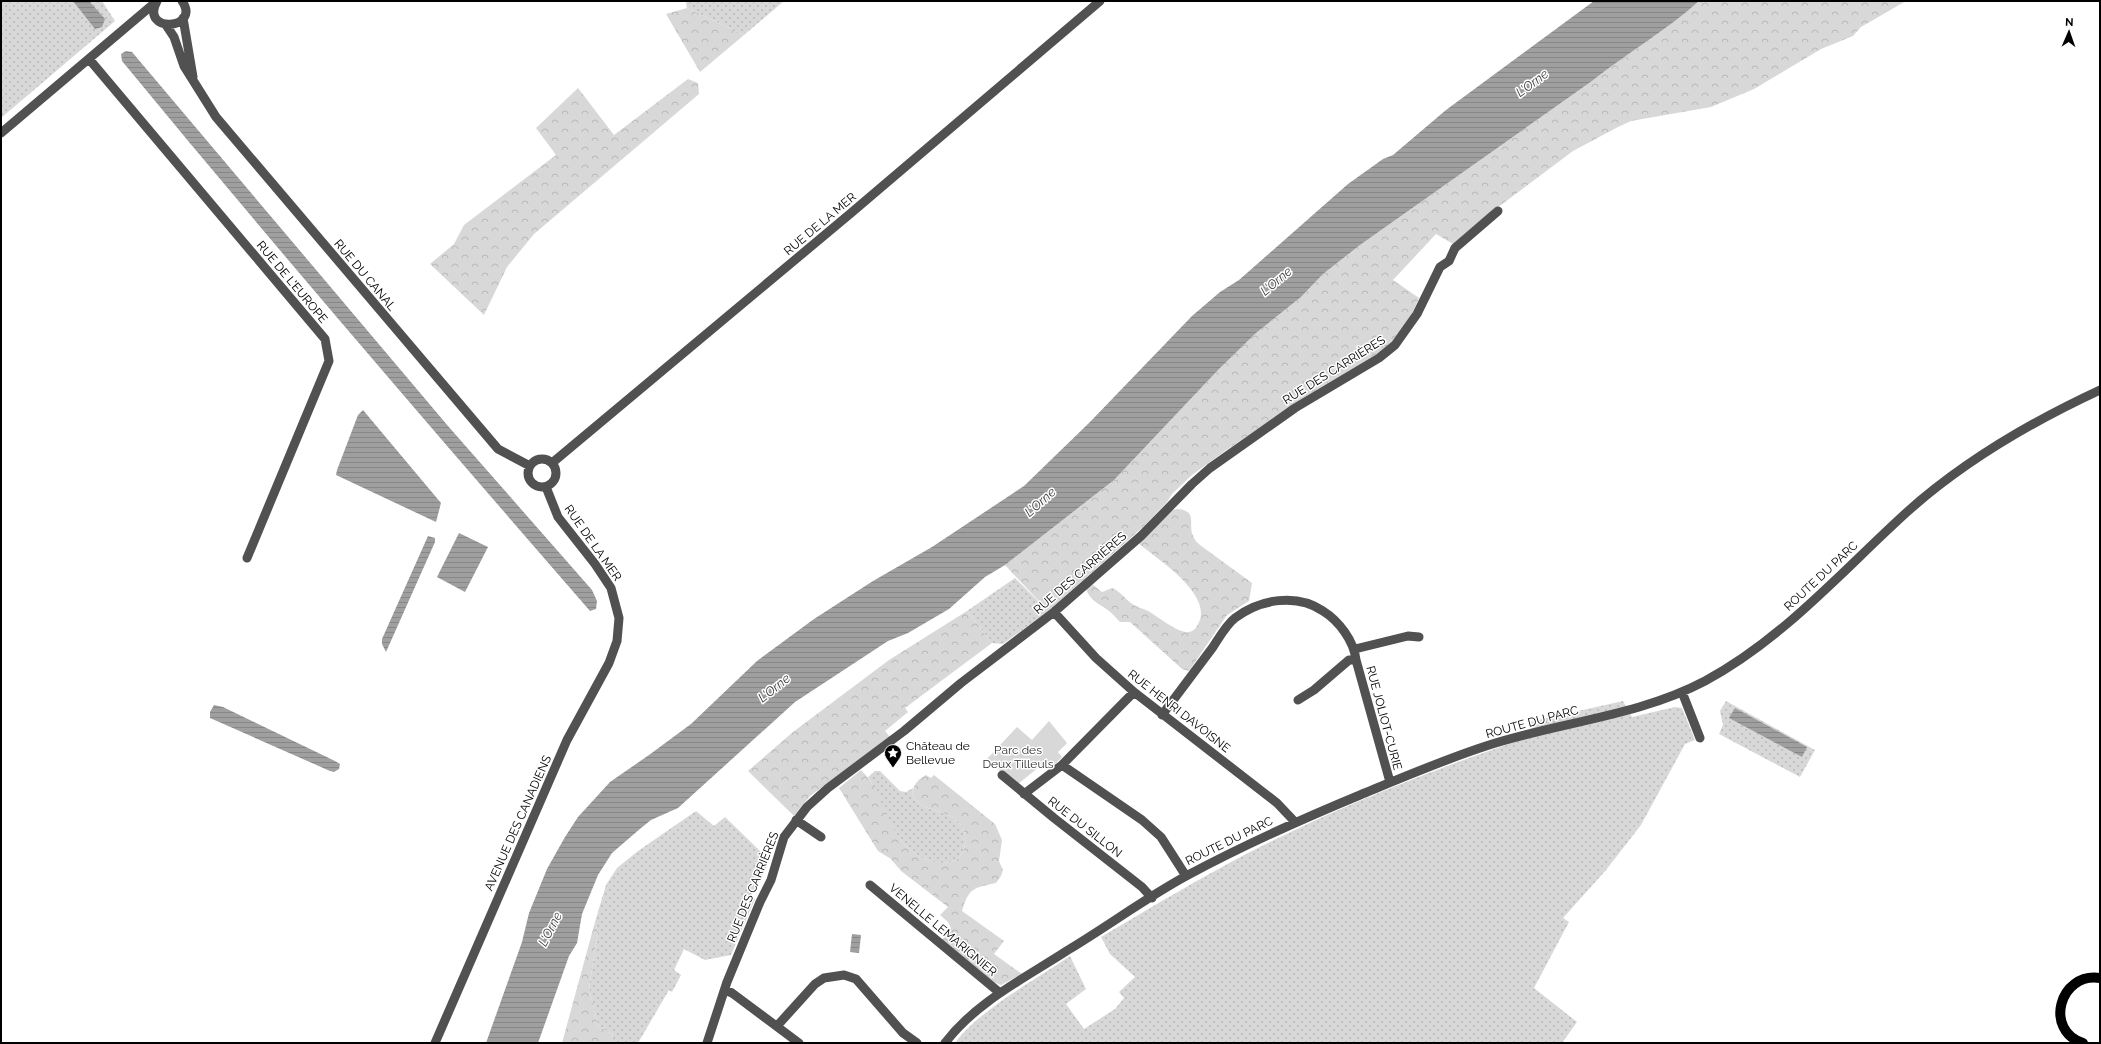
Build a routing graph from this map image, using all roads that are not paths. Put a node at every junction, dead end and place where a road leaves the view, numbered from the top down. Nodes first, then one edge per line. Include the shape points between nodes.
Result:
1 (157, 1) edge
2 (1100, 1) edge
3 (183, 2) edge
4 (183, 18) junction
5 (158, 20) junction
6 (131, 22) junction
7 (166, 25) junction
8 (89, 59) junction
9 (195, 84) junction
10 (1, 133) edge
11 (1498, 211) dead end
12 (2100, 390) edge
13 (552, 463) junction
14 (530, 466) junction
15 (546, 487) junction
16 (247, 558) dead end
17 (1054, 612) junction
18 (618, 613) joint
19 (1419, 637) dead end
20 (1355, 649) junction
21 (1356, 660) junction
22 (1134, 692) junction
23 (1682, 692) junction
24 (1298, 700) dead end
25 (1162, 715) junction
26 (1700, 738) dead end
27 (1062, 765) junction
28 (1002, 775) dead end
29 (1390, 782) junction
30 (1024, 794) junction
31 (796, 820) junction
32 (1295, 822) junction
33 (821, 837) dead end
34 (1186, 876) junction
35 (870, 885) dead end
36 (1152, 898) junction
37 (2098, 976) edge
38 (725, 990) junction
39 (1000, 993) junction
40 (777, 1026) junction
41 (2071, 1040) edge
42 (435, 1043) edge
43 (707, 1043) edge
44 (799, 1043) edge
45 (917, 1043) edge
46 (945, 1043) edge
47 (2083, 1043) edge

1 - 5 street via 154,10
1 - 6 street
2 - 13 street, RUE DE LA MER via 857,209
3 - 4 street, RUE DU CANAL
4 - 7 street via 176,24
4 - 9 street, RUE DU CANAL
5 - 6 street via 145,18
5 - 7 street, RUE DU CANAL
6 - 8 street
7 - 9 street, RUE DU CANAL
8 - 10 street
8 - 16 street, RUE DE L'EUROPE via 325,339 329,361
9 - 14 street, RUE DU CANAL via 216,117 498,449
11 - 17 street, RUE DES CARRIÈRES via 1455,248 1449,261 1440,266 1417,314 1395,345 1379,358 1295,408 1210,468 1141,536
12 - 23 street, ROUTE DU PARC via 2047,416 1967,465 1910,510 1777,633 1746,657
13 - 14 street via 540,459
13 - 15 street via 556,477 554,482
14 - 15 street via 528,475 532,483
15 - 18 street, RUE DE LA MER via 558,517 607,582
17 - 22 street, RUE HENRI DAVOISNE via 1096,658
17 - 31 street, RUE DES CARRIÈRES via 828,788
18 - 42 street, AVENUE DES CANADIENS via 618,634 612,656 567,740
19 - 20 street via 1408,636
20 - 21 street, RUE JOLIOT-CURIE
20 - 25 street via 1327,613 1314,604 1290,600 1258,605 1234,619
21 - 24 street, RUE JOLIOT-CURIE via 1349,660 1314,690
21 - 29 street, RUE JOLIOT-CURIE
22 - 25 street, RUE HENRI DAVOISNE
22 - 27 street
23 - 26 street
23 - 29 street, ROUTE DU PARC via 1642,707 1538,730
25 - 32 street, RUE HENRI DAVOISNE via 1277,803
27 - 30 street
27 - 34 street via 1142,820 1161,837
28 - 30 street, RUE DU SILLON
29 - 32 street, ROUTE DU PARC
30 - 36 street, RUE DU SILLON via 1142,887
31 - 33 street
31 - 38 street, RUE DES CARRIÈRES via 784,837 771,880
32 - 34 street, ROUTE DU PARC
34 - 36 street, ROUTE DU PARC
35 - 39 street, VENELLE LEMARIGNIER
36 - 39 street, ROUTE DU PARC
37 - 41 main road via 2075,983 2062,999 2061,1019
38 - 40 street
38 - 43 street, RUE DES CARRIÈRES
39 - 46 street, ROUTE DU PARC via 964,1020
40 - 44 street
40 - 45 street via 815,984 824,978 844,975 856,979 903,1033
41 - 47 main road

